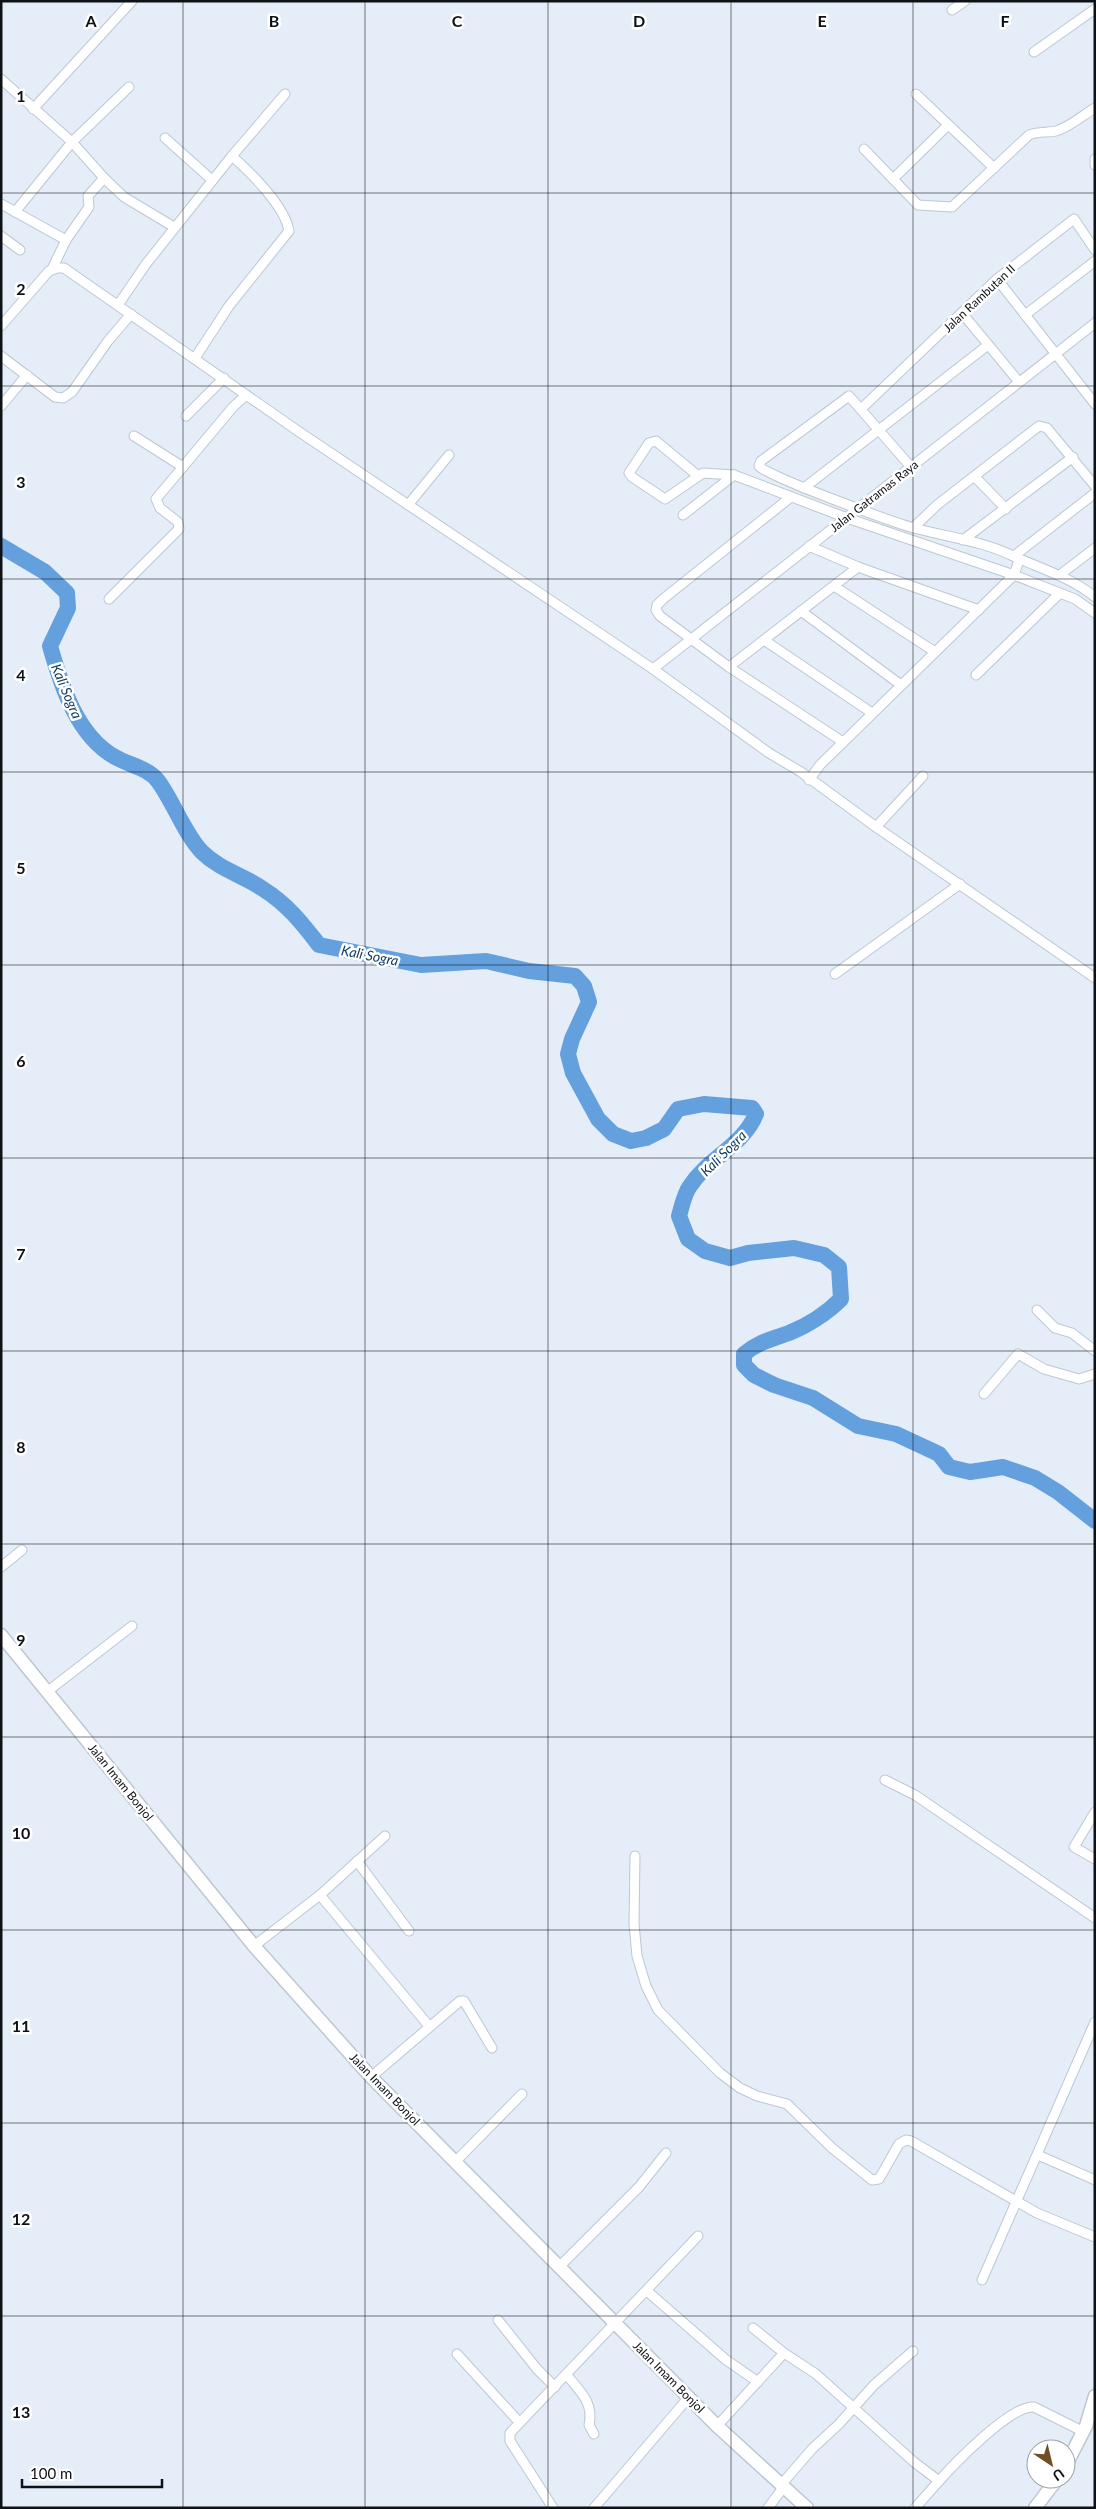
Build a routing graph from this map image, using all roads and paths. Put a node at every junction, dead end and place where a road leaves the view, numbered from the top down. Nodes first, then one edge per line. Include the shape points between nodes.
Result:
1 (132, 1) edge
2 (965, 1) edge
3 (1095, 9) edge
4 (952, 10) dead end
5 (1034, 52) dead end
6 (3, 84) edge
7 (129, 87) dead end
8 (285, 94) dead end
9 (916, 94) dead end
10 (1095, 108) edge
11 (33, 109) junction
12 (948, 125) junction
13 (165, 138) dead end
14 (72, 142) junction
15 (864, 149) dead end
16 (232, 156) junction
17 (1095, 159) edge
18 (1095, 165) edge
19 (994, 168) junction
20 (104, 178) junction
21 (893, 179) junction
22 (212, 180) junction
23 (1, 204) edge
24 (15, 212) junction
25 (174, 227) junction
26 (1, 236) edge
27 (66, 240) junction
28 (20, 250) dead end
29 (1095, 250) edge
30 (1095, 261) edge
31 (52, 269) junction
32 (997, 279) junction
33 (118, 305) junction
34 (962, 313) junction
35 (132, 314) junction
36 (1026, 315) junction
37 (1, 326) edge
38 (1093, 327) edge
39 (988, 345) junction
40 (1056, 353) junction
41 (1, 356) edge
42 (195, 358) junction
43 (27, 375) junction
44 (224, 378) junction
45 (1019, 382) junction
46 (246, 395) junction
47 (1095, 404) edge
48 (1, 406) edge
49 (861, 408) junction
50 (186, 416) dead end
51 (879, 430) junction
52 (134, 436) dead end
53 (449, 454) dead end
54 (1073, 457) junction
55 (183, 467) junction
56 (911, 467) junction
57 (697, 475) junction
58 (734, 475) junction
59 (975, 476) junction
60 (1095, 486) edge
61 (804, 488) junction
62 (1095, 493) edge
63 (791, 497) junction
64 (408, 505) junction
65 (860, 508) junction
66 (1006, 509) junction
67 (683, 515) dead end
68 (847, 518) junction
69 (913, 528) junction
70 (963, 540) junction
71 (809, 546) junction
72 (1095, 548) edge
73 (1017, 558) junction
74 (858, 568) junction
75 (1060, 574) junction
76 (1014, 575) junction
77 (834, 586) junction
78 (1059, 594) junction
79 (1095, 597) edge
80 (109, 598) dead end
81 (979, 610) junction
82 (801, 612) junction
83 (1095, 613) edge
84 (690, 639) junction
85 (764, 640) junction
86 (936, 652) junction
87 (729, 667) junction
88 (652, 669) junction
89 (976, 675) dead end
90 (900, 685) junction
91 (872, 713) junction
92 (843, 742) junction
93 (923, 776) dead end
94 (809, 780) junction
95 (876, 827) junction
96 (960, 884) junction
97 (835, 974) dead end
98 (1095, 978) edge
99 (1037, 1310) dead end
100 (1095, 1351) edge
101 (1095, 1374) edge
102 (984, 1394) dead end
103 (22, 1550) dead end
104 (1, 1567) edge
105 (132, 1626) dead end
106 (1, 1635) edge
107 (48, 1691) junction
108 (885, 1780) dead end
109 (1095, 1812) edge
110 (385, 1836) dead end
111 (635, 1856) dead end
112 (1095, 1859) edge
113 (357, 1861) junction
114 (320, 1895) junction
115 (1095, 1918) edge
116 (409, 1931) dead end
117 (254, 1946) junction
118 (1095, 2022) edge
119 (428, 2026) junction
120 (492, 2048) dead end
121 (371, 2077) junction
122 (522, 2094) dead end
123 (666, 2153) dead end
124 (1038, 2155) junction
125 (455, 2162) junction
126 (1095, 2180) edge
127 (1018, 2202) junction
128 (698, 2236) dead end
129 (1095, 2237) edge
130 (559, 2266) junction
131 (982, 2280) dead end
132 (647, 2291) junction
133 (498, 2320) dead end
134 (616, 2324) junction
135 (753, 2328) dead end
136 (913, 2352) dead end
137 (784, 2353) junction
138 (457, 2354) dead end
139 (567, 2375) junction
140 (758, 2382) junction
141 (555, 2387) junction
142 (1095, 2396) edge
143 (689, 2397) junction
144 (855, 2408) junction
145 (519, 2422) junction
146 (717, 2426) junction
147 (1088, 2429) edge
148 (594, 2434) dead end
149 (1076, 2449) edge
150 (939, 2481) junction
151 (782, 2487) junction
152 (1049, 2489) edge
153 (553, 2508) edge
154 (594, 2508) edge
155 (768, 2508) edge
156 (807, 2508) edge
157 (916, 2508) edge
158 (1035, 2508) edge

1 - 11 street
2 - 4 street
3 - 5 street
6 - 11 street
7 - 14 street
8 - 16 street
9 - 12 street
10 - 19 street via 1056,131 1038,131 1029,135
11 - 14 street
12 - 19 street
12 - 21 street
13 - 22 street
14 - 20 street
14 - 24 street
15 - 21 street
16 - 22 street
16 - 42 street via 284,214 289,230 229,306
17 - 18 street
19 - 21 street via 952,207 918,205
20 - 25 street via 124,197
20 - 27 street via 88,196 89,207
22 - 25 street
23 - 24 street
24 - 27 street
25 - 33 street
26 - 28 street
27 - 31 street
29 - 32 street, Jalan Rambutan II via 1074,219
30 - 36 street
31 - 33 street via 64,268
31 - 37 street
32 - 34 street, Jalan Rambutan II
32 - 36 street
33 - 35 street
34 - 39 street
34 - 49 street, Jalan Rambutan II
35 - 42 street
35 - 43 street via 68,395 55,397
36 - 40 street
38 - 40 street, Jalan Gatramas Raya
39 - 45 street
39 - 51 street
40 - 45 street, Jalan Gatramas Raya
40 - 47 street
41 - 43 street
42 - 44 street
43 - 48 street
44 - 46 street
44 - 50 street
45 - 56 street, Jalan Gatramas Raya
46 - 55 street
46 - 64 street
49 - 51 street
49 - 61 street via 849,396 761,462 759,466 764,471
51 - 56 street
51 - 61 street
52 - 55 street
53 - 64 street
54 - 59 street via 1047,428 1039,426
54 - 60 street
54 - 66 street
55 - 80 street via 156,501 178,522 179,529
56 - 65 street, Jalan Gatramas Raya
57 - 57 street via 656,442 649,443 629,472 665,499
57 - 58 street
58 - 63 street
58 - 67 street
59 - 66 street
59 - 69 street
61 - 65 street
62 - 73 street
63 - 68 street
63 - 84 street via 657,605 660,616
64 - 88 street
65 - 68 street, Jalan Gatramas Raya
65 - 69 street
66 - 70 street
68 - 71 street, Jalan Gatramas Raya
68 - 76 street
69 - 70 street
70 - 73 street
71 - 74 street
71 - 84 street, Jalan Gatramas Raya
72 - 75 street
73 - 75 street
73 - 76 street
74 - 77 street
74 - 81 street
75 - 79 street
76 - 78 street
76 - 81 street
77 - 82 street
77 - 86 street
78 - 83 street via 1075,599
78 - 89 street
81 - 86 street
82 - 85 street
82 - 90 street
84 - 87 street
84 - 88 street, Jalan Gatramas Raya
85 - 87 street
85 - 91 street
86 - 90 street
87 - 92 street
88 - 94 street
90 - 91 street
91 - 92 street
92 - 94 street
93 - 95 street
94 - 95 street
95 - 96 street
96 - 97 street
96 - 98 street
99 - 100 street via 1055,1328 1072,1333
101 - 102 street via 1079,1379 1044,1369 1018,1354
103 - 104 street
105 - 107 street
106 - 107 main road, Jalan Imam Bonjol
107 - 117 main road, Jalan Imam Bonjol
108 - 115 street via 915,1796
109 - 112 street via 1074,1847
110 - 113 street
111 - 127 street via 634,1924 637,1956 646,1986 652,2001 670,2024 720,2073 757,2096 787,2104 832,2148 872,2180 879,2180 899,2144 908,2140
113 - 114 street
113 - 116 street
114 - 117 street
114 - 119 street
117 - 121 main road, Jalan Imam Bonjol
118 - 124 street
119 - 120 street via 463,2001
119 - 121 street
121 - 125 main road, Jalan Imam Bonjol
122 - 125 street
123 - 130 street via 639,2187
124 - 126 street
124 - 127 street
125 - 130 main road, Jalan Imam Bonjol
127 - 129 street
127 - 131 street
128 - 132 street
130 - 134 main road, Jalan Imam Bonjol
132 - 134 street
132 - 140 street via 725,2359
133 - 141 street
134 - 139 street
134 - 143 main road, Jalan Imam Bonjol
135 - 137 street
136 - 144 street via 874,2385
137 - 140 street
137 - 144 street via 816,2374
138 - 145 street
139 - 141 street
139 - 148 street via 589,2404 592,2413 589,2425
140 - 146 street
141 - 145 street
142 - 147 main road
143 - 146 main road, Jalan Imam Bonjol
143 - 154 street
144 - 150 street
144 - 151 street via 812,2449
145 - 153 street via 510,2433 510,2441
146 - 151 main road, Jalan Imam Bonjol
147 - 149 main road
147 - 150 street via 1029,2406 1001,2423
150 - 157 street
151 - 155 street
151 - 156 main road, Jalan Imam Bonjol
152 - 158 main road

